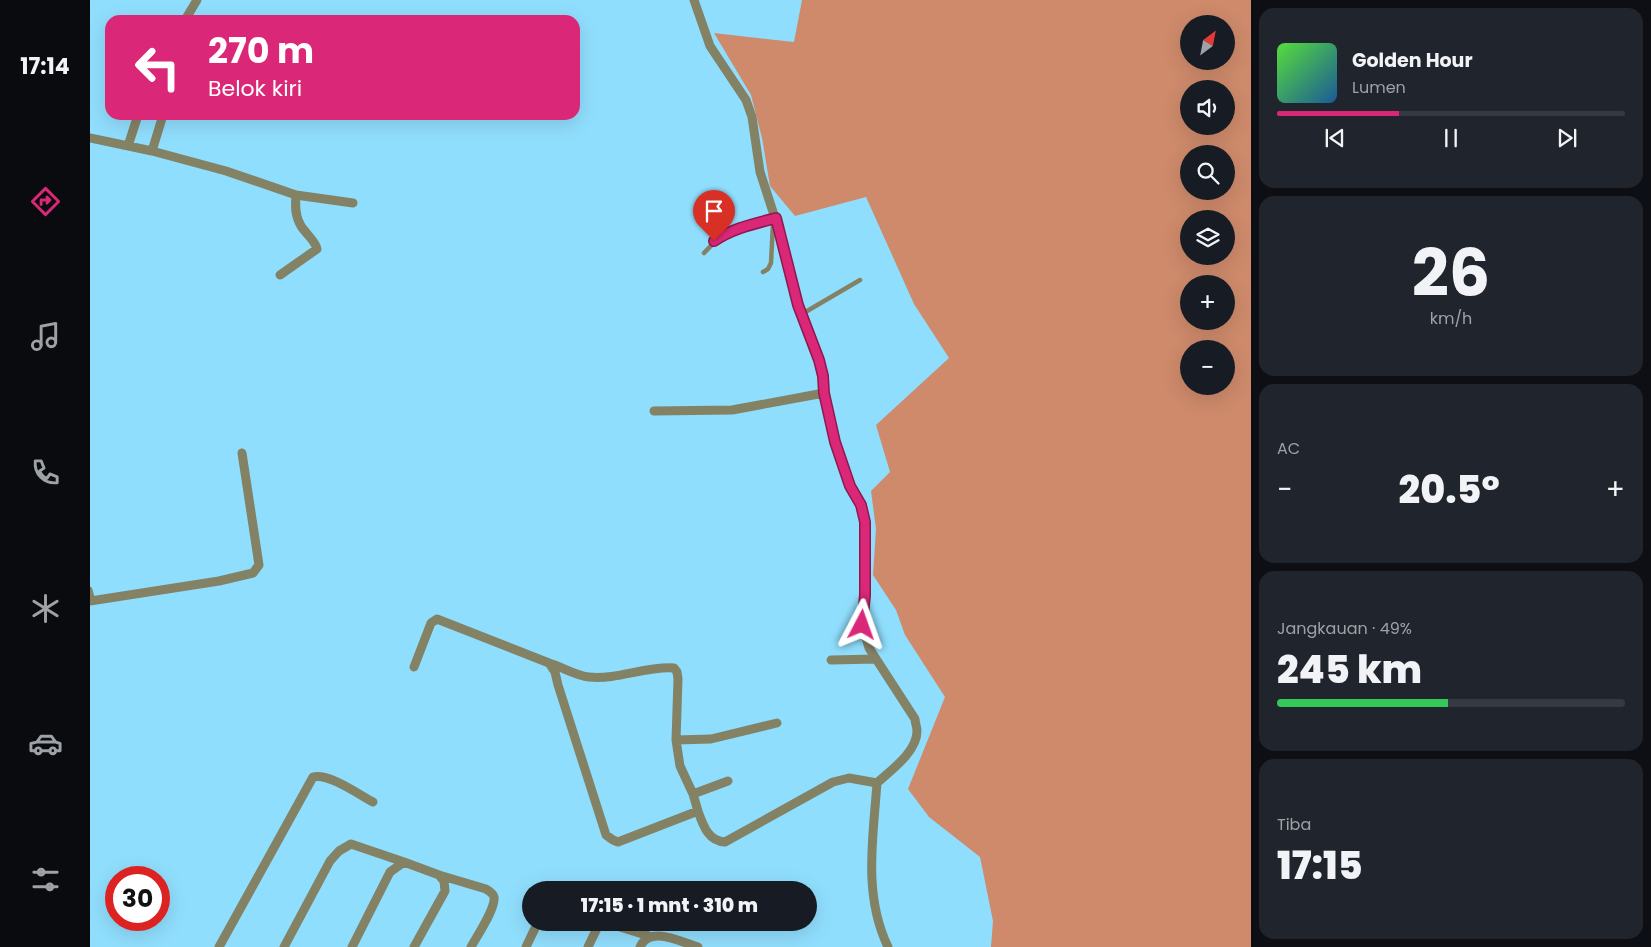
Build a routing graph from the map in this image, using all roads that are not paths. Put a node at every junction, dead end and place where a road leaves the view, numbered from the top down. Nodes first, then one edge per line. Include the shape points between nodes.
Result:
1 (197, 0) edge
2 (694, 0) edge
3 (188, 15) edge
4 (136, 120) edge
5 (161, 120) edge
6 (90, 138) edge
7 (128, 146) junction
8 (152, 151) junction
9 (296, 195) junction
10 (353, 203) dead end
11 (774, 219) junction
12 (704, 253) dead end
13 (763, 272) dead end
14 (280, 275) dead end
15 (860, 280) dead end
16 (802, 314) junction
17 (824, 393) junction
18 (654, 411) dead end
19 (242, 453) dead end
20 (90, 589) edge
21 (91, 601) edge
22 (876, 658) junction
23 (831, 660) dead end
24 (549, 663) junction
25 (414, 667) dead end
26 (777, 723) dead end
27 (676, 740) junction
28 (728, 781) dead end
29 (877, 784) junction
30 (693, 794) junction
31 (373, 802) dead end
32 (698, 811) junction
33 (404, 862) junction
34 (439, 875) junction
35 (534, 931) edge
36 (596, 931) edge
37 (633, 931) edge
38 (649, 936) junction
39 (219, 947) edge
40 (284, 947) edge
41 (352, 947) edge
42 (414, 947) edge
43 (471, 947) edge
44 (526, 947) edge
45 (588, 947) edge
46 (640, 947) edge
47 (698, 947) edge
48 (888, 947) edge

1 - 3 street
2 - 11 street via 710,46 746,100 752,117 760,172
4 - 7 street
5 - 8 street
6 - 7 street
7 - 8 street
8 - 9 street via 226,170
9 - 10 street
9 - 14 street via 295,211 317,249
11 - 12 lane via 752,223 722,236
11 - 13 lane via 772,263
11 - 16 street
15 - 16 lane
16 - 17 street via 819,360
17 - 18 street via 732,410
17 - 22 street via 835,442 865,522 862,625
19 - 21 street via 259,565 257,570 219,581
20 - 21 lane
22 - 23 street
22 - 29 street via 914,719 917,731 915,742 907,754
24 - 25 street via 438,619 431,623
24 - 27 street via 588,677 674,668 678,679
24 - 32 street via 555,672 606,835 618,842
26 - 27 street via 711,739
27 - 30 street via 680,766
28 - 30 street
29 - 32 street via 848,778 833,782 725,842 711,837
29 - 48 street via 871,876 881,932
30 - 32 street
31 - 39 street via 328,778 313,777
33 - 34 street
33 - 40 street via 351,844 339,851 330,861
33 - 41 street via 390,872
34 - 42 street via 444,881 445,891
34 - 43 street via 486,888 492,893 493,907
35 - 44 street
36 - 45 street
37 - 38 street
38 - 46 street
38 - 47 street via 657,935

